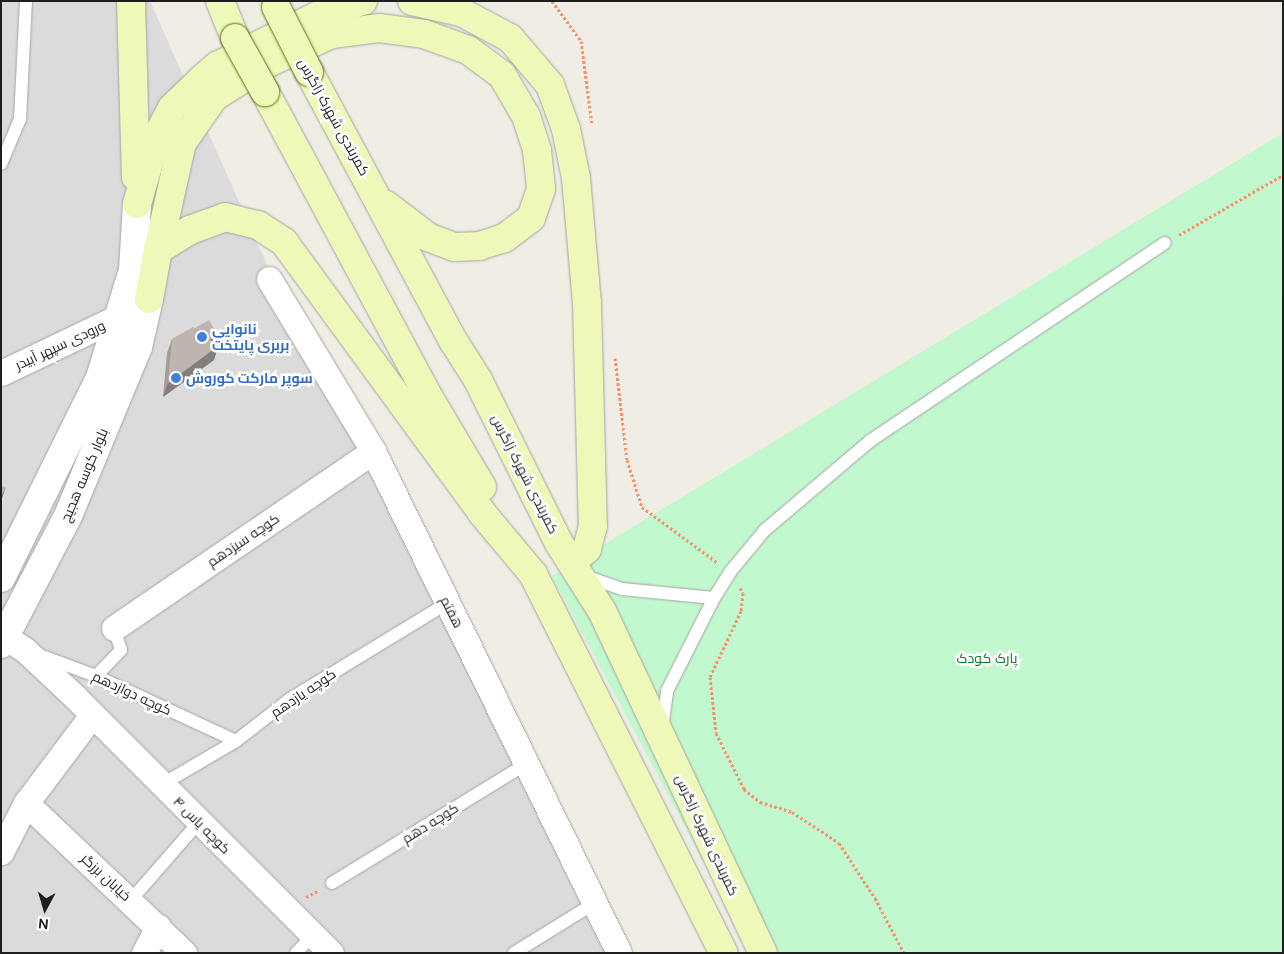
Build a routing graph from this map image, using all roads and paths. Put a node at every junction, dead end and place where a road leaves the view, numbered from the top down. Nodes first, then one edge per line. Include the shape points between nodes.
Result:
1 (26, 1) edge
2 (131, 1) edge
3 (220, 1) edge
4 (362, 1) edge
5 (412, 1) edge
6 (552, 1) edge
7 (275, 4) edge
8 (593, 129) dead end
9 (1, 164) edge
10 (1283, 175) edge
11 (380, 200) junction
12 (137, 204) junction
13 (1165, 243) joint
14 (158, 250) junction
15 (269, 279) dead end
16 (149, 299) joint
17 (118, 317) junction
18 (614, 352) dead end
19 (1, 373) edge
20 (373, 451) junction
21 (575, 567) junction
22 (730, 572) junction
23 (533, 574) junction
24 (1, 578) edge
25 (714, 598) junction
26 (447, 603) junction
27 (114, 628) joint
28 (10, 643) edge
29 (96, 676) junction
30 (92, 715) junction
31 (661, 733) junction
32 (236, 741) junction
33 (528, 763) junction
34 (161, 785) junction
35 (26, 803) junction
36 (199, 822) junction
37 (1, 852) edge
38 (332, 883) dead end
39 (130, 900) junction
40 (595, 903) junction
41 (158, 927) junction
42 (313, 935) junction
43 (144, 953) edge
44 (184, 953) edge
45 (296, 953) edge
46 (331, 953) edge
47 (514, 953) edge
48 (619, 953) edge
49 (724, 953) edge
50 (763, 953) edge
51 (904, 953) edge

1 - 9 lane via 20,119
2 - 12 main road
3 - 23 main road, bridge via 235,38 431,401
4 - 12 main road via 321,14 217,66 202,79 172,108 156,138
5 - 21 main road via 461,12 510,38 550,85 566,129 576,178 587,303 593,526 587,549
6 - 8 path via 581,41
7 - 11 main road, کمربندی شهرک زاگرس, bridge
10 - 13 path
11 - 14 main road via 428,237 454,247 480,246 504,238 531,218 541,189 537,150 526,116 502,75 459,47 424,34 379,28 332,34 268,63 214,97 182,143
11 - 21 main road, کمربندی شهرک زاگرس via 454,342 478,380 559,543
12 - 17 street, بلوار کوسه هجیج via 133,270
13 - 22 lane via 870,442 765,530
14 - 16 main road
14 - 23 main road via 190,230 225,218 258,225 284,242 482,513
15 - 20 street, هفتم
16 - 28 street, بلوار کوسه هجیج via 138,347 68,516
17 - 19 street, ورودی سپهر آبیدر
17 - 24 street, بلوار کوسه هجیج via 100,378
18 - 22 path via 627,460 642,507
20 - 26 street, هفتم
20 - 27 street, کوچه سیزدهم
21 - 25 lane via 622,589
21 - 31 main road, کمربندی شهرک زاگرس via 602,611
22 - 25 lane
22 - 51 path via 743,593 741,611 710,677 716,733 744,789 760,802 792,812 839,843 875,898
23 - 49 main road
25 - 31 lane via 667,690
26 - 32 lane, کوچه یازدهم via 290,699
26 - 33 street, هفتم
27 - 29 lane via 121,650
28 - 29 lane, کوچه دوازدهم
28 - 30 street, کوچه یاس ۴
29 - 32 lane, کوچه دوازدهم
30 - 34 street, کوچه یاس ۴
30 - 35 street
31 - 50 main road, کمربندی شهرک زاگرس
32 - 34 lane, کوچه یازدهم
33 - 38 lane, کوچه دهم
33 - 40 street, هفتم
34 - 36 street, کوچه یاس ۴
35 - 37 street
35 - 39 street, خیابان برزگر
36 - 39 lane
36 - 42 street, کوچه یاس ۴
39 - 41 street, خیابان برزگر
40 - 47 lane
40 - 48 street, هفتم
41 - 43 street
41 - 44 street, خیابان برزگر
42 - 45 lane
42 - 46 street, کوچه یاس ۴

